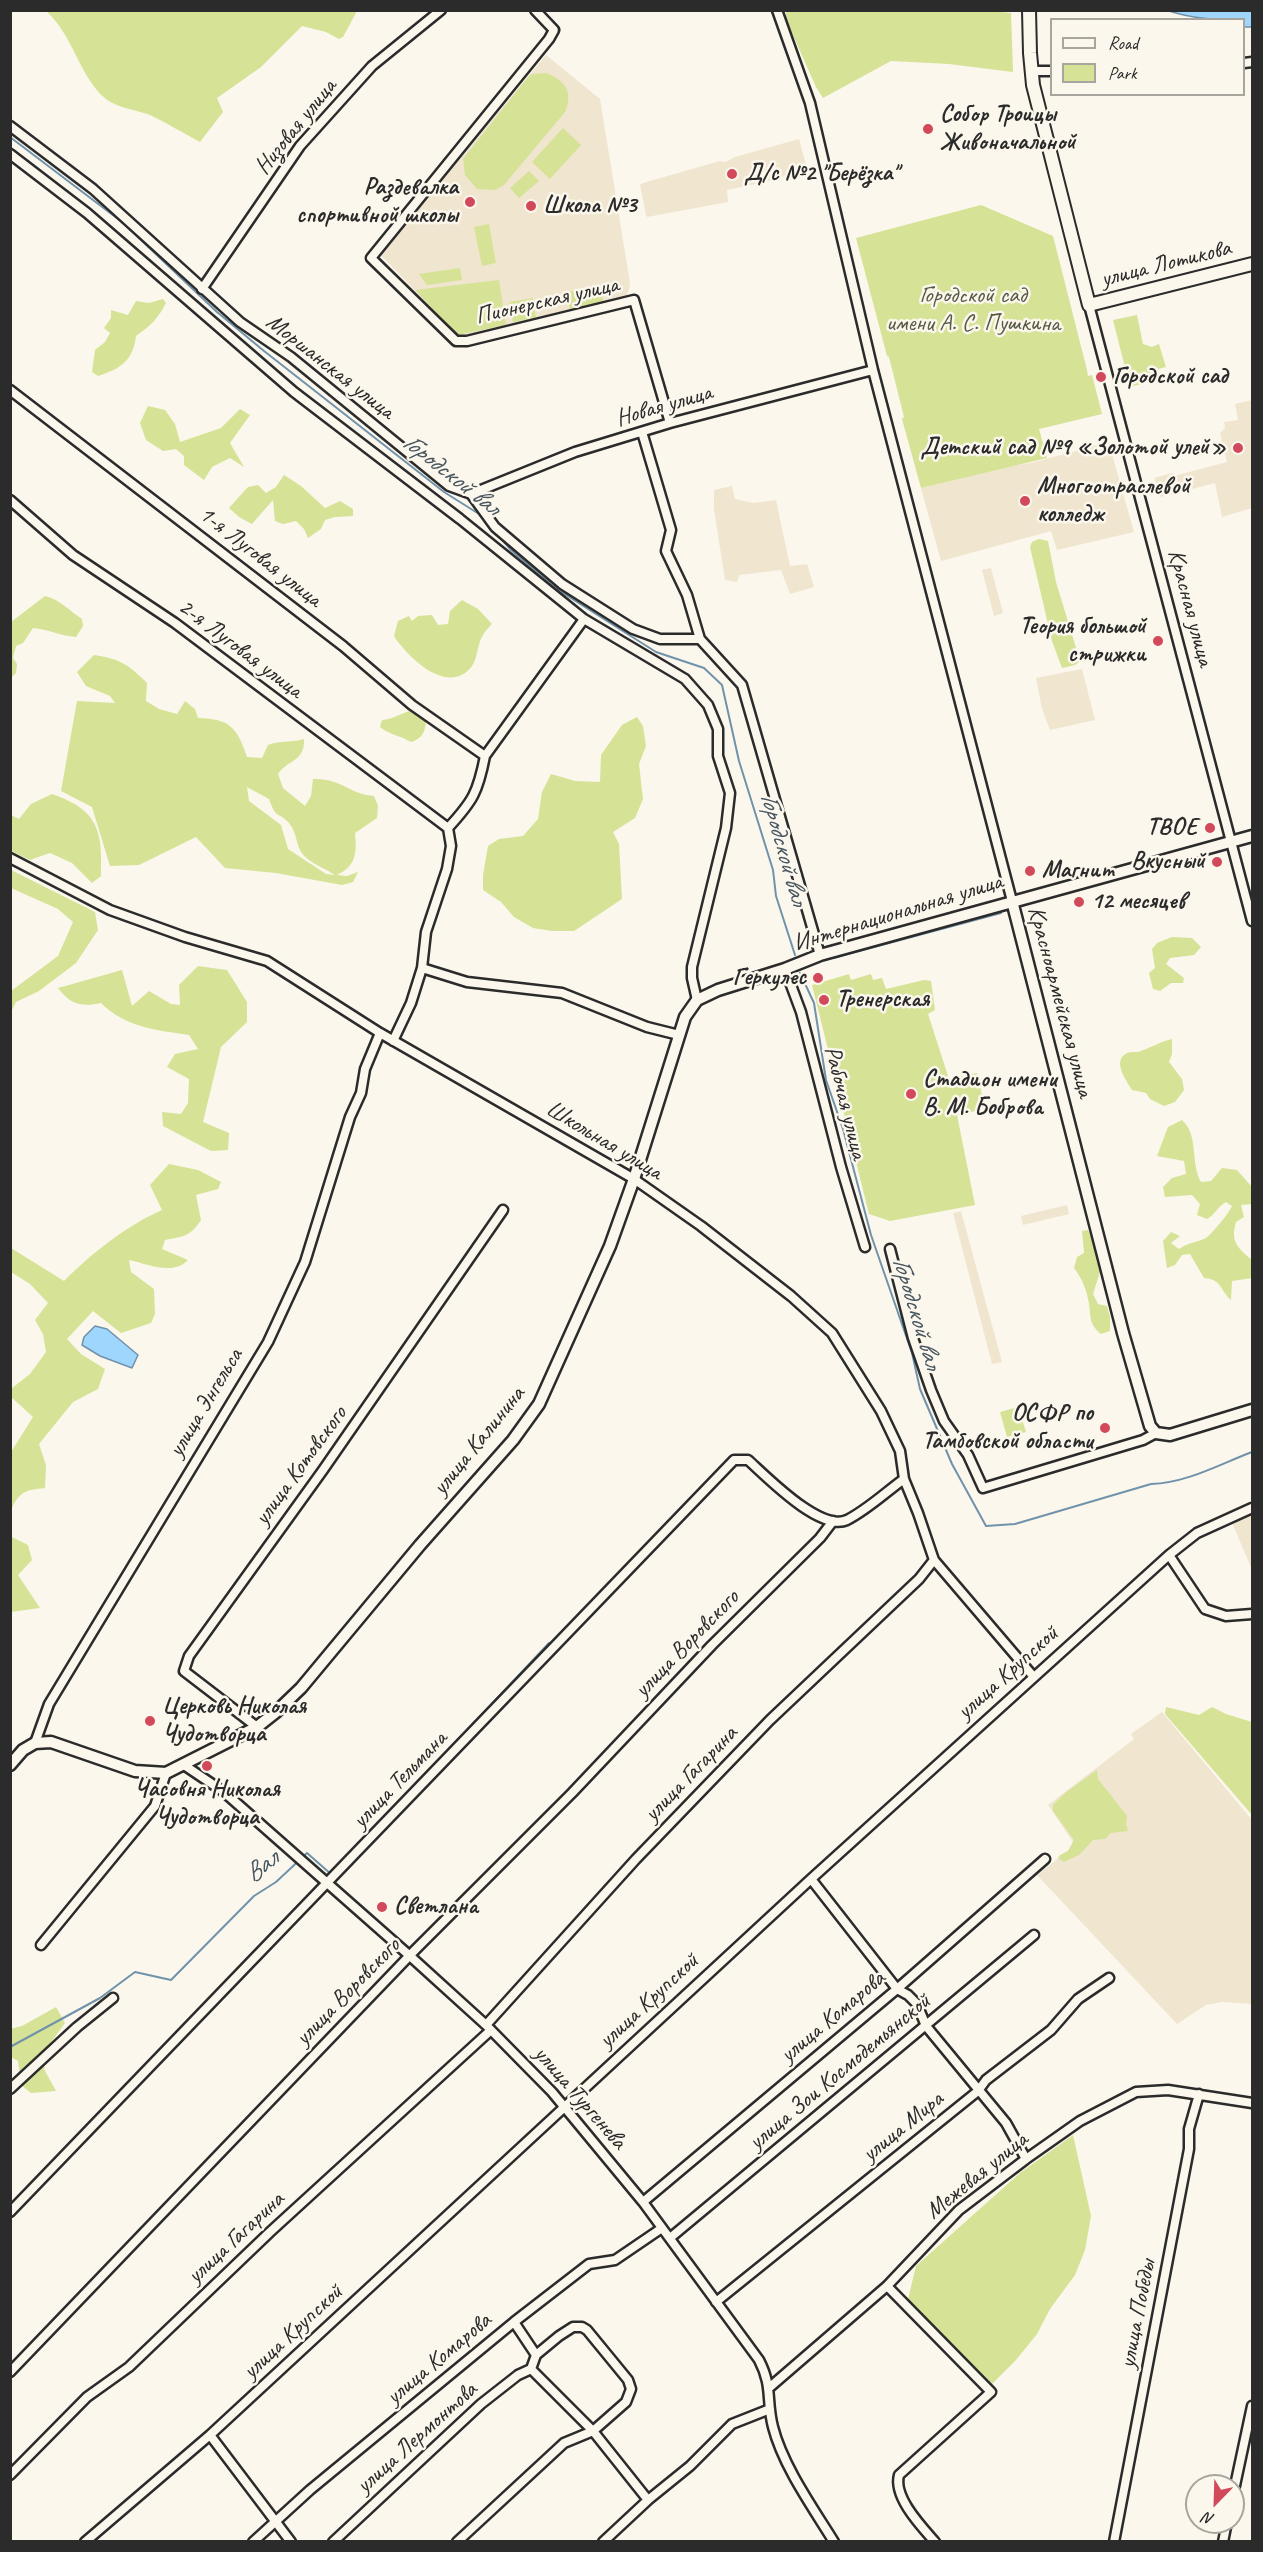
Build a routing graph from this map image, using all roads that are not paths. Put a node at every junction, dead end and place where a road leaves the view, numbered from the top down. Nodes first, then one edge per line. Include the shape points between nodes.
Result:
1 (441, 10) edge
2 (535, 10) edge
3 (777, 10) edge
4 (1029, 10) edge
5 (1031, 70) junction
6 (1050, 71) edge
7 (10, 126) edge
8 (10, 154) edge
9 (1252, 264) edge
10 (202, 289) junction
11 (1089, 305) junction
12 (873, 370) junction
13 (10, 390) edge
14 (670, 423) junction
15 (642, 432) junction
16 (471, 495) junction
17 (10, 500) edge
18 (584, 619) junction
19 (700, 639) junction
20 (484, 756) junction
21 (448, 828) junction
22 (1252, 836) edge
23 (1232, 842) junction
24 (10, 858) edge
25 (1012, 901) junction
26 (1252, 921) edge
27 (820, 954) junction
28 (422, 968) junction
29 (785, 969) junction
30 (697, 1000) junction
31 (380, 1033) junction
32 (679, 1035) junction
33 (393, 1041) junction
34 (634, 1179) junction
35 (503, 1210) dead end
36 (865, 1247) dead end
37 (890, 1249) dead end
38 (1252, 1410) edge
39 (1156, 1433) junction
40 (904, 1479) junction
41 (1252, 1508) edge
42 (832, 1521) junction
43 (1169, 1555) junction
44 (934, 1560) junction
45 (1252, 1614) edge
46 (1033, 1676) junction
47 (256, 1727) junction
48 (35, 1743) junction
49 (10, 1765) edge
50 (184, 1765) junction
51 (166, 1773) junction
52 (1045, 1859) dead end
53 (811, 1879) junction
54 (328, 1883) junction
55 (1034, 1935) dead end
56 (41, 1945) dead end
57 (410, 1956) junction
58 (1109, 1978) dead end
59 (897, 1989) junction
60 (113, 1998) dead end
61 (926, 2026) junction
62 (488, 2027) junction
63 (10, 2089) edge
64 (978, 2091) junction
65 (1199, 2094) junction
66 (1252, 2103) edge
67 (565, 2107) junction
68 (1026, 2159) junction
69 (643, 2202) junction
70 (10, 2212) edge
71 (662, 2228) junction
72 (670, 2238) junction
73 (887, 2286) junction
74 (716, 2302) junction
75 (514, 2322) junction
76 (536, 2355) junction
77 (531, 2369) junction
78 (10, 2372) edge
79 (770, 2387) junction
80 (1252, 2406) edge
81 (770, 2409) junction
82 (593, 2431) junction
83 (210, 2435) junction
84 (1237, 2474) edge
85 (10, 2475) edge
86 (648, 2500) junction
87 (276, 2521) junction
88 (85, 2541) edge
89 (254, 2541) edge
90 (291, 2541) edge
91 (333, 2541) edge
92 (457, 2541) edge
93 (603, 2541) edge
94 (834, 2541) edge
95 (935, 2541) edge
96 (1114, 2541) edge

1 - 10 street, Низовая улица via 372,66 300,146
2 - 14 street, Пионерская улица via 554,30 549,39 371,258 456,341 634,300
3 - 12 street, Красноармейская улица via 810,103
4 - 5 main road
5 - 6 street
5 - 11 main road
7 - 10 street, Моршанская улица via 139,228
8 - 18 street, Моршанская улица via 87,213 294,392
9 - 11 main road, улица Лотикова
10 - 16 street, Моршанская улица via 449,486
11 - 23 street, Красная улица
12 - 14 street, Новая улица
12 - 25 street, Красноармейская улица
13 - 20 street, 1-я Луговая улица via 343,646 412,705
14 - 15 street, Новая улица
15 - 16 street, Новая улица via 575,452
15 - 19 street via 671,530 666,551 687,595
16 - 19 street, Моршанская улица via 495,527 562,584 633,629 660,639
17 - 21 street, 2-я Луговая улица via 73,555 175,623
18 - 20 street
18 - 30 street, Моршанская улица via 685,680 708,705 717,729 718,756 730,793 726,828 692,967
19 - 27 street via 742,685
20 - 21 street via 471,804
21 - 28 street via 451,846 447,869 426,932
22 - 23 street, Интернациональная улица
23 - 25 street, Интернациональная улица
23 - 26 street, Красная улица
24 - 31 street, Школьная улица via 110,910 267,961
25 - 27 street, Интернациональная улица
25 - 39 street, Красноармейская улица via 1123,1333 1150,1426
27 - 29 street, Интернациональная улица
28 - 32 street via 467,982 562,993 647,1027
28 - 33 street
29 - 30 street, Интернациональная улица
29 - 36 street, Рабочая улица via 801,1012
30 - 32 street, улица Калинина via 690,1007
31 - 33 street, Школьная улица
31 - 48 street, улица Энгельса via 365,1069 361,1093 305,1262 268,1342 49,1704
32 - 34 street, улица Калинина
33 - 34 street, Школьная улица
34 - 40 street, Школьная улица via 701,1226 832,1333 881,1410 900,1450
34 - 47 street, улица Калинина via 610,1246 539,1404 513,1440 301,1688
35 - 47 street, улица Котовского via 189,1656 184,1671
37 - 39 street via 931,1390 944,1421 968,1455 983,1488
38 - 39 street via 1170,1435
40 - 42 street via 847,1520
40 - 44 street, Школьная улица
41 - 43 street, улица Крупской via 1197,1533
42 - 54 street, улица Тельмана via 800,1506 748,1460 734,1460
42 - 57 street, улица Воровского via 820,1538
43 - 45 street via 1205,1609 1226,1616
43 - 46 street, улица Крупской
44 - 46 street
44 - 62 street, улица Гагарина via 911,1587 770,1720 636,1859
46 - 53 street, улица Крупской
47 - 50 street, улица Калинина
48 - 49 street, улица Энгельса
48 - 51 street, улица Калинина via 51,1742 135,1771
50 - 51 street, улица Калинина
50 - 54 street, улица Тургенева via 224,1792
51 - 56 street via 155,1806
52 - 59 street, улица Комарова
53 - 59 street
53 - 67 street, улица Крупской
54 - 57 street, улица Тургенева
54 - 70 street, улица Тельмана
55 - 61 street, улица Зои Космодемьянской
57 - 62 street, улица Тургенева
57 - 78 street, улица Воровского
58 - 64 street, улица Мира via 1078,2000 1051,2030 986,2080
59 - 61 street via 917,2004
59 - 69 street, улица Комарова
60 - 63 street
61 - 64 street
61 - 72 street, улица Зои Космодемьянской
62 - 67 street, улица Тургенева
62 - 85 street, улица Гагарина via 129,2367 87,2397
64 - 68 street via 1006,2123
64 - 74 street, улица Мира
65 - 66 street, Межевая улица
65 - 68 street, Межевая улица via 1168,2090 1136,2092 1080,2121
65 - 96 street, улица Победы via 1189,2129 1189,2149
67 - 69 street, улица Тургенева
67 - 83 street, улица Крупской
68 - 73 street, Межевая улица via 959,2210
69 - 71 street, улица Тургенева
71 - 72 street, улица Тургенева
71 - 75 street, улица Комарова via 615,2260 589,2264
72 - 74 street, улица Тургенева
73 - 79 street, Межевая улица
73 - 95 street via 991,2392 899,2475 898,2486 906,2504
74 - 79 street, улица Тургенева via 759,2360
75 - 76 street
75 - 87 street, улица Комарова
76 - 77 street
76 - 82 street via 573,2327 582,2327 628,2380 631,2389 626,2402
77 - 82 street
77 - 91 street, улица Лермонтова via 481,2404
79 - 81 street, улица Тургенева
80 - 84 street
81 - 86 street via 732,2424
81 - 94 street, улица Тургенева via 781,2449
82 - 86 street
82 - 92 street via 564,2443
83 - 87 street
83 - 88 street, улица Крупской
86 - 93 street
87 - 89 street, улица Комарова
87 - 90 street

